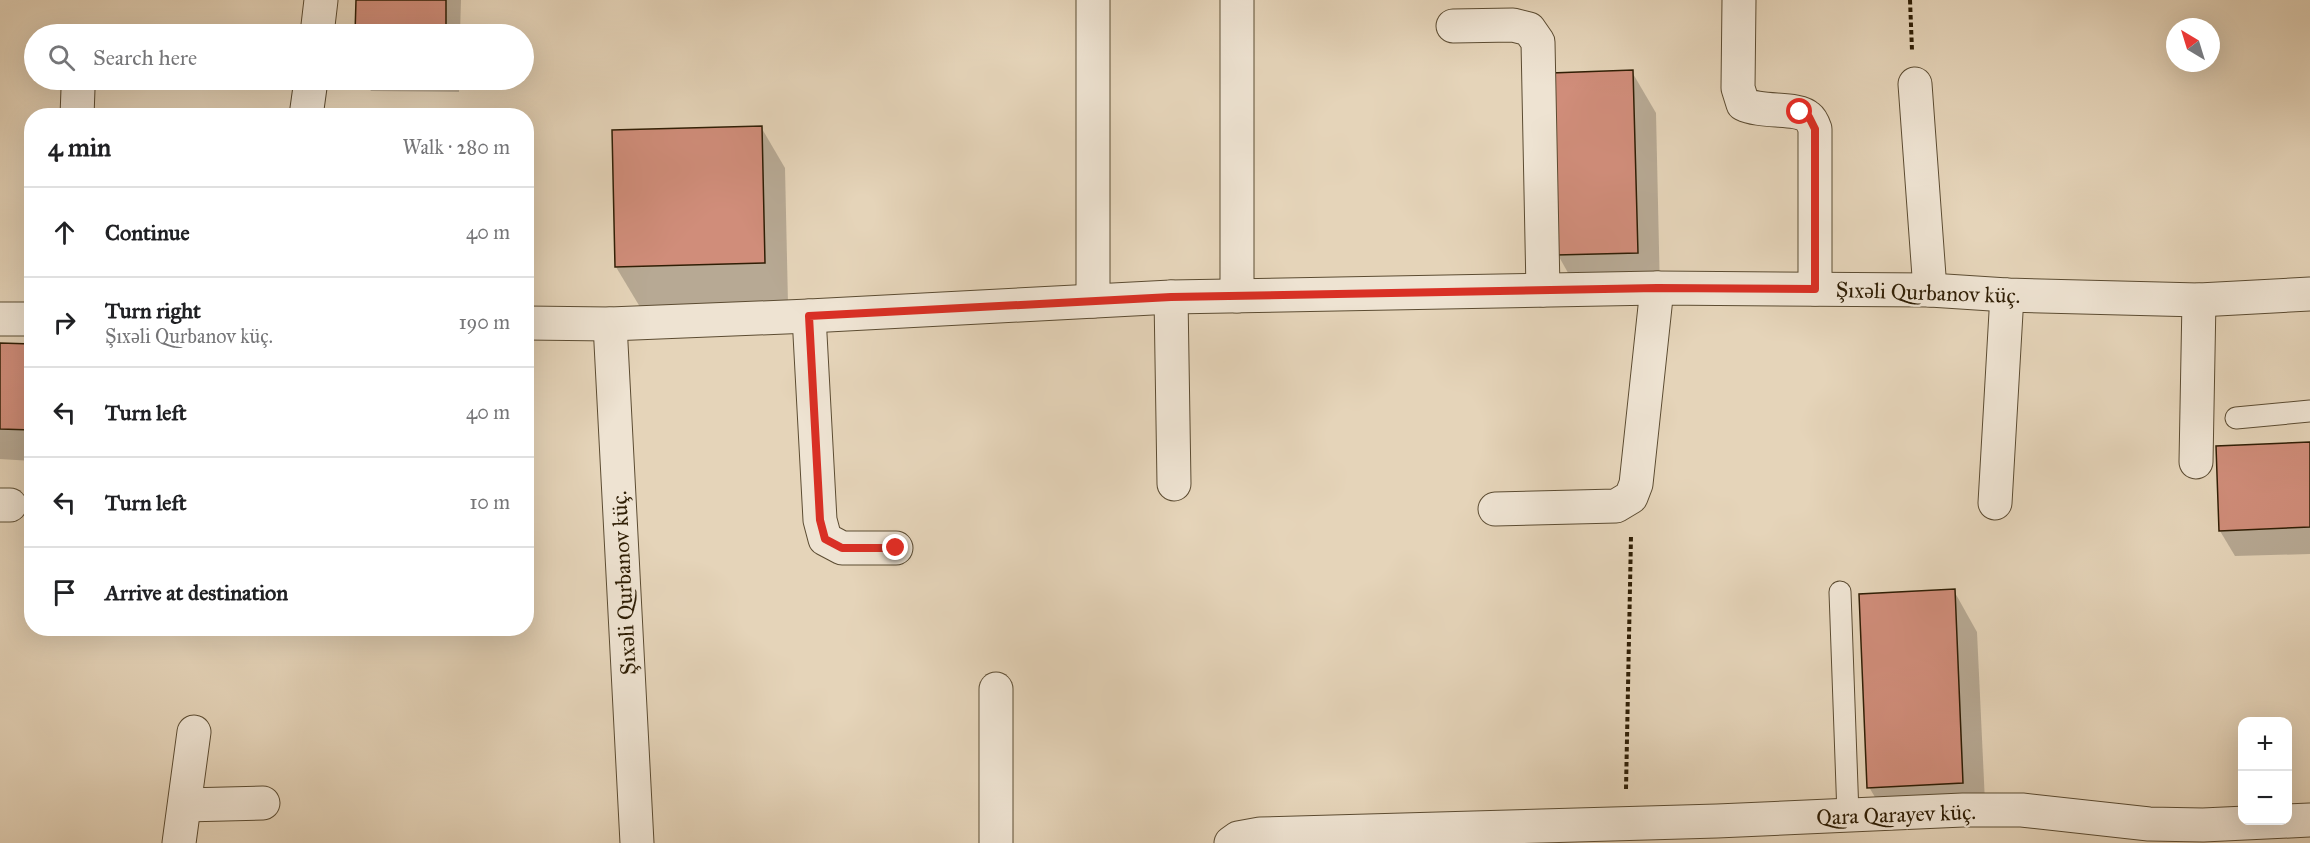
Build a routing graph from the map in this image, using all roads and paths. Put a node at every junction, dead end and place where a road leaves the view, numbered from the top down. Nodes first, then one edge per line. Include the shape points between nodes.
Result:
1 (321, 0) edge
2 (1237, 0) edge
3 (1739, 0) edge
4 (1910, 0) edge
5 (1094, 1) edge
6 (317, 24) edge
7 (1453, 26) dead end
8 (1915, 84) joint
9 (310, 90) edge
10 (307, 108) edge
11 (1657, 288) junction
12 (1815, 289) junction
13 (1543, 290) junction
14 (1930, 290) junction
15 (2310, 294) edge
16 (2007, 295) junction
17 (1237, 296) junction
18 (1171, 297) junction
19 (2199, 300) junction
20 (1092, 301) junction
21 (809, 316) junction
22 (0, 319) edge
23 (24, 320) edge
24 (534, 323) edge
25 (610, 324) junction
26 (2310, 411) edge
27 (2236, 418) dead end
28 (2196, 462) dead end
29 (1173, 484) dead end
30 (1632, 497) junction
31 (1995, 502) dead end
32 (1495, 509) dead end
33 (896, 548) dead end
34 (1840, 592) dead end
35 (996, 689) dead end
36 (194, 732) dead end
37 (263, 803) dead end
38 (185, 805) junction
39 (1848, 815) junction
40 (2310, 820) edge
41 (1626, 823) junction
42 (179, 843) edge
43 (637, 843) edge
44 (996, 843) edge
45 (1231, 843) edge

1 - 6 street
2 - 17 street
3 - 12 street via 1738,88 1743,104 1754,109 1800,112 1809,117 1815,129
4 - 8 path
5 - 20 street
7 - 13 street via 1513,25 1529,29 1538,42
8 - 14 street
9 - 10 street
11 - 12 street, Şıxəli Qurbanov küç.
11 - 13 street, Şıxəli Qurbanov küç.
11 - 30 street
12 - 14 street, Şıxəli Qurbanov küç.
13 - 17 street, Şıxəli Qurbanov küç.
14 - 16 street, Şıxəli Qurbanov küç.
15 - 19 street, Şıxəli Qurbanov küç.
16 - 19 street, Şıxəli Qurbanov küç.
16 - 31 street
17 - 18 street, Şıxəli Qurbanov küç.
18 - 20 street, Şıxəli Qurbanov küç.
18 - 29 street
19 - 28 street
20 - 21 street, Şıxəli Qurbanov küç.
21 - 25 street, Şıxəli Qurbanov küç.
21 - 33 street via 820,520 825,539 842,548
22 - 23 street
24 - 25 street, Şıxəli Qurbanov küç.
25 - 43 street, Şıxəli Qurbanov küç.
26 - 27 lane
30 - 32 street via 1616,506
30 - 41 path
34 - 39 lane
35 - 44 street
36 - 38 street
37 - 38 street
38 - 42 street
39 - 40 street, Qara Qarayev küç. via 2022,810 2149,824
39 - 41 street, Qara Qarayev küç.
41 - 45 street, Qara Qarayev küç. via 1260,834

